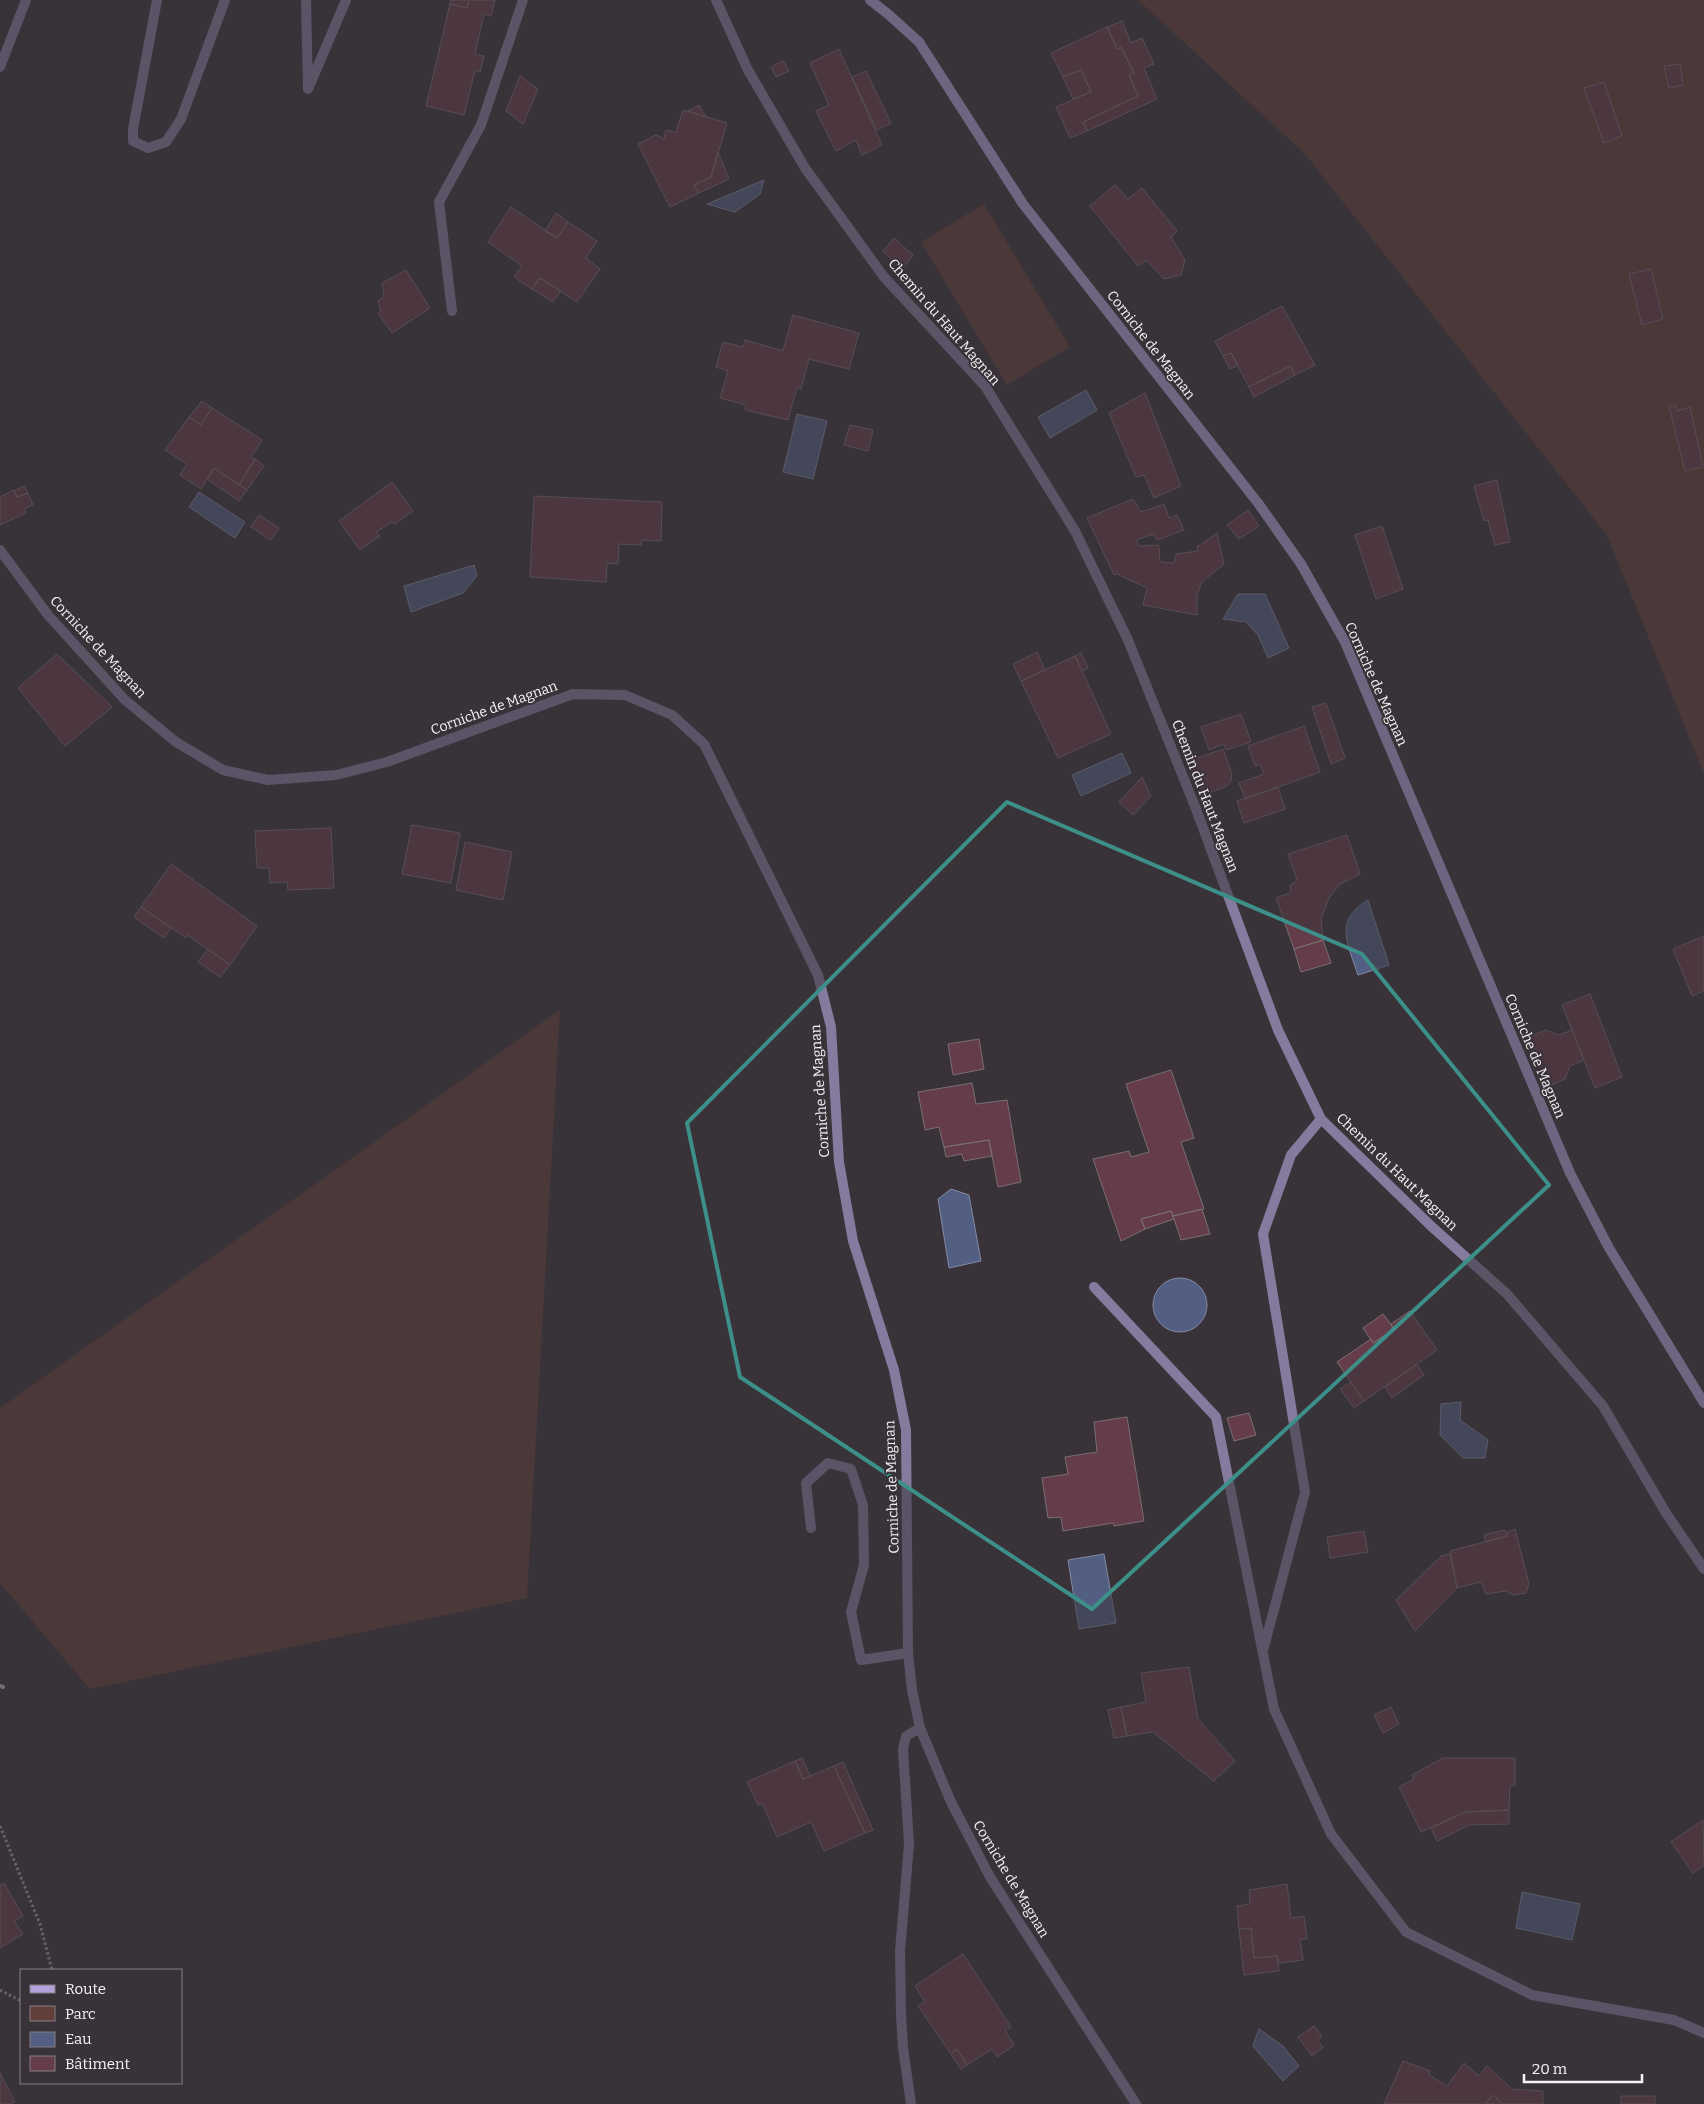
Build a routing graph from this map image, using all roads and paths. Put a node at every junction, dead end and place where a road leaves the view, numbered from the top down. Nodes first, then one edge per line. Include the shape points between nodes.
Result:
1 (26, 0) edge
2 (157, 0) edge
3 (225, 0) edge
4 (306, 0) edge
5 (346, 0) edge
6 (524, 0) edge
7 (716, 0) edge
8 (870, 0) edge
9 (0, 67) edge
10 (452, 311) dead end
11 (0, 550) edge
12 (1322, 1119) junction
13 (1094, 1287) dead end
14 (1704, 1403) edge
15 (811, 1528) dead end
16 (1704, 1569) edge
17 (908, 1653) junction
18 (1262, 1653) junction
19 (920, 1728) junction
20 (0, 1826) edge
21 (52, 1969) edge
22 (0, 1990) edge
23 (20, 2000) edge
24 (1704, 2033) edge
25 (911, 2104) edge
26 (1136, 2104) edge

1 - 9 street
2 - 3 street via 133,129 133,141 148,148 166,142 181,119
4 - 5 street via 308,89
6 - 10 street via 481,125 439,202
7 - 12 street, Chemin du Haut Magnan via 748,70 805,168 884,277 985,386 1075,531 1128,640 1196,809 1278,1030
8 - 14 street, Corniche de Magnan via 919,42 1023,204 1258,504 1301,564 1345,642 1570,1173 1609,1248
11 - 17 street, Corniche de Magnan via 48,615 125,700 176,742 223,770 268,780 336,775 387,762 573,694 625,695 672,715 704,744 818,975 831,1028 839,1162 851,1232 894,1370 906,1430
12 - 16 street, Chemin du Haut Magnan via 1431,1226 1508,1294 1603,1406 1666,1513
12 - 18 street via 1291,1155 1263,1234 1305,1492
13 - 18 street via 1216,1417
15 - 17 street via 806,1483 828,1463 851,1469 863,1505 864,1565 851,1612 861,1660
17 - 19 street, Corniche de Magnan
18 - 24 street via 1274,1709 1331,1834 1406,1932 1532,1995 1674,2020
19 - 25 street via 906,1736 903,1749 909,1844 900,1951 901,2015
19 - 26 street, Corniche de Magnan via 951,1802 990,1877
20 - 21 path via 40,1924
22 - 23 path

